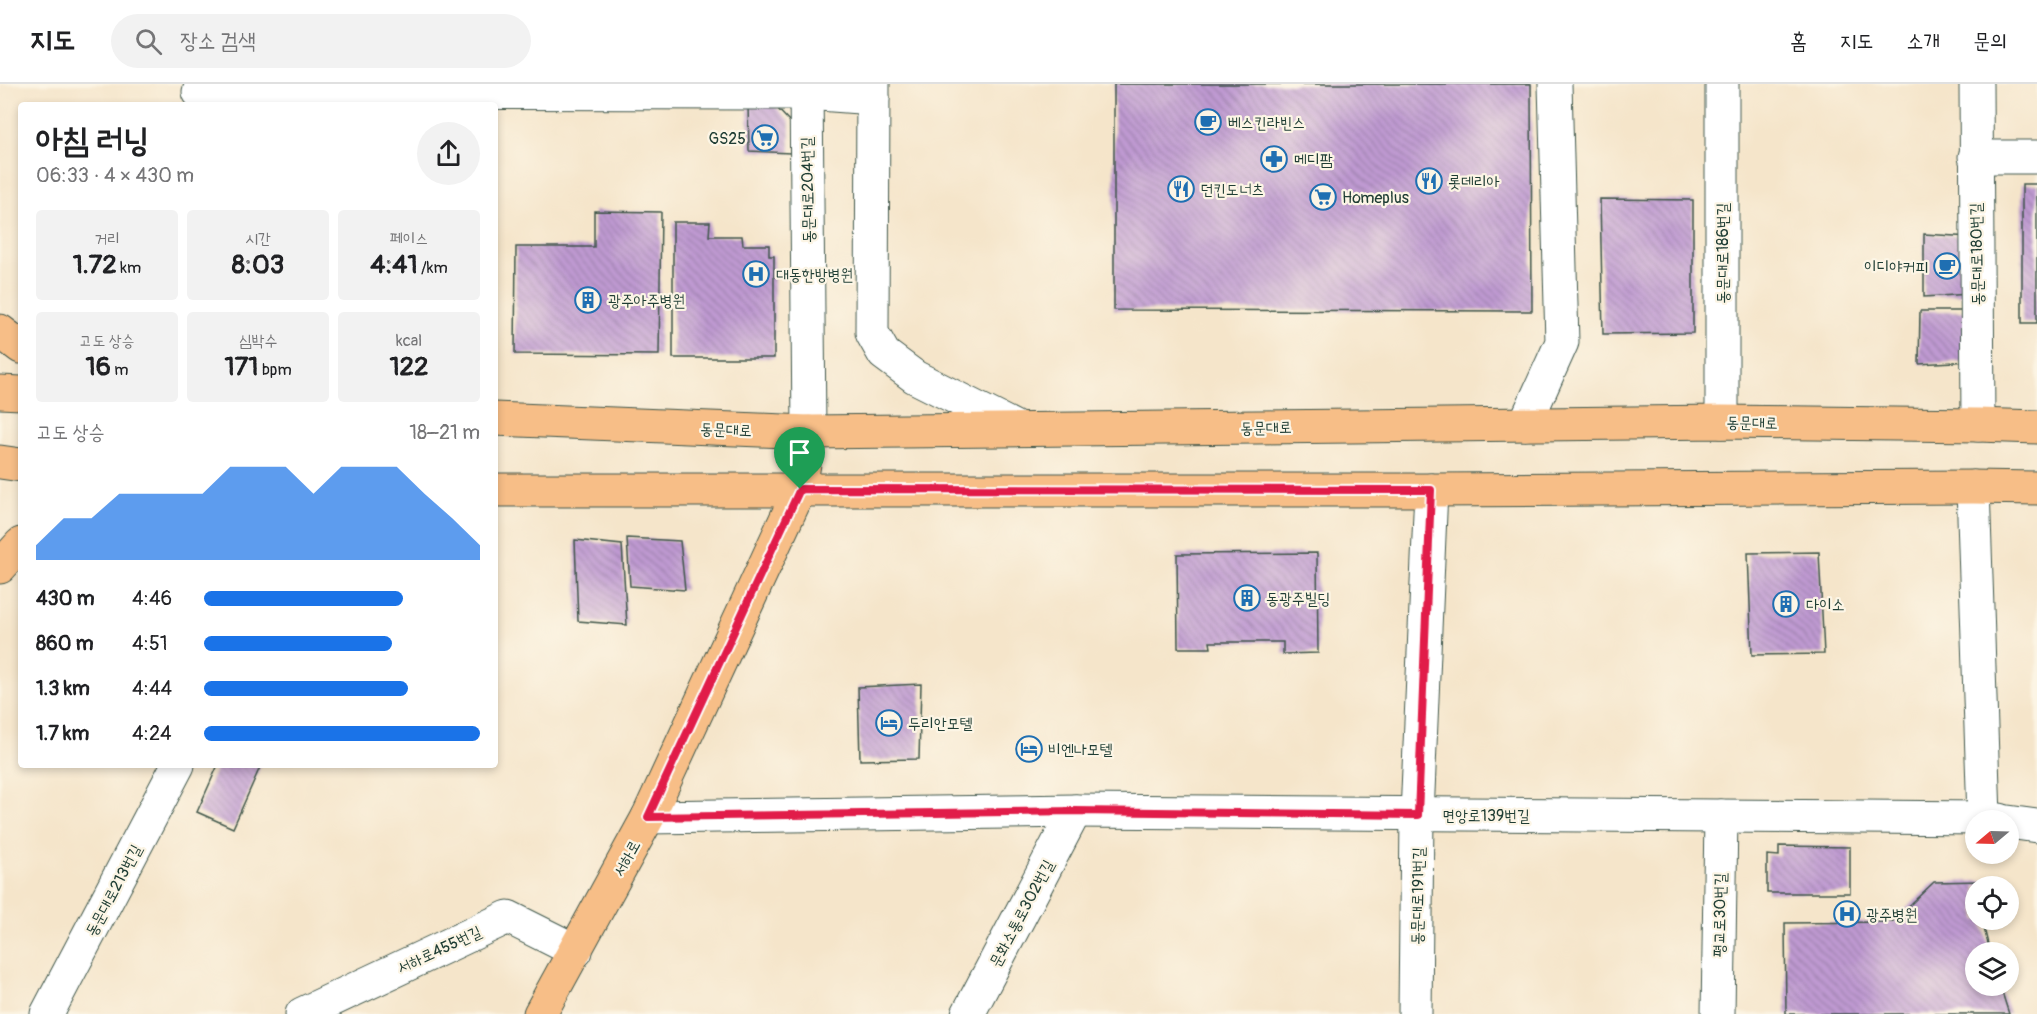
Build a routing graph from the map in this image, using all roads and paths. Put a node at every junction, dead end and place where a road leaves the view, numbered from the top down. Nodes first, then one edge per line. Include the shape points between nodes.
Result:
1 (1555, 84) edge
2 (1722, 84) edge
3 (1976, 84) edge
4 (806, 88) edge
5 (873, 91) edge
6 (199, 94) edge
7 (1975, 157) junction
8 (2037, 157) edge
9 (0, 331) edge
10 (18, 345) edge
11 (0, 392) edge
12 (18, 393) edge
13 (498, 419) edge
14 (1722, 422) junction
15 (1525, 424) junction
16 (1978, 425) junction
17 (2037, 428) edge
18 (1018, 429) junction
19 (809, 432) junction
20 (0, 462) edge
21 (18, 465) edge
22 (1973, 487) junction
23 (2037, 488) edge
24 (800, 489) junction
25 (498, 490) edge
26 (1431, 490) junction
27 (18, 547) edge
28 (0, 567) edge
29 (176, 768) edge
30 (1996, 810) edge
31 (1075, 811) junction
32 (1418, 815) junction
33 (1721, 816) junction
34 (648, 817) junction
35 (1965, 820) edge
36 (2019, 823) edge
37 (2037, 826) edge
38 (576, 951) junction
39 (47, 1014) edge
40 (302, 1014) edge
41 (540, 1014) edge
42 (968, 1014) edge
43 (1415, 1014) edge
44 (1718, 1014) edge

1 - 15 street via 1562,342
2 - 14 street, 동문대로186번길
3 - 7 street, 동문대로180번길
4 - 5 street
4 - 6 street via 506,94
4 - 19 street, 동문대로204번길
5 - 18 street via 872,333 884,354 915,377
7 - 8 street
7 - 16 street, 동문대로180번길
9 - 10 main road
11 - 12 main road
13 - 19 main road, 동문대로
14 - 15 main road, 동문대로
14 - 16 main road, 동문대로
15 - 18 main road, 동문대로
16 - 17 main road, 동문대로
18 - 19 main road, 동문대로
19 - 24 main road, 서하로
20 - 21 main road
22 - 23 main road
22 - 26 main road
22 - 30 street
24 - 25 main road
24 - 26 main road
24 - 34 main road, 서하로
26 - 32 street, 동문대로191번길
27 - 28 main road
29 - 39 street, 동문대로213번길
31 - 32 street, 면앙로139번길
31 - 34 street, 면앙로139번길
31 - 42 street, 문화소통로302번길
32 - 33 street, 면앙로139번길
32 - 43 street, 동문대로191번길
33 - 35 street, 면앙로139번길
33 - 44 street, 평교로30번길
34 - 38 main road, 서하로
36 - 37 street, 면앙로139번길
38 - 40 street, 서하로455번길 via 508,917
38 - 41 main road, 서하로

